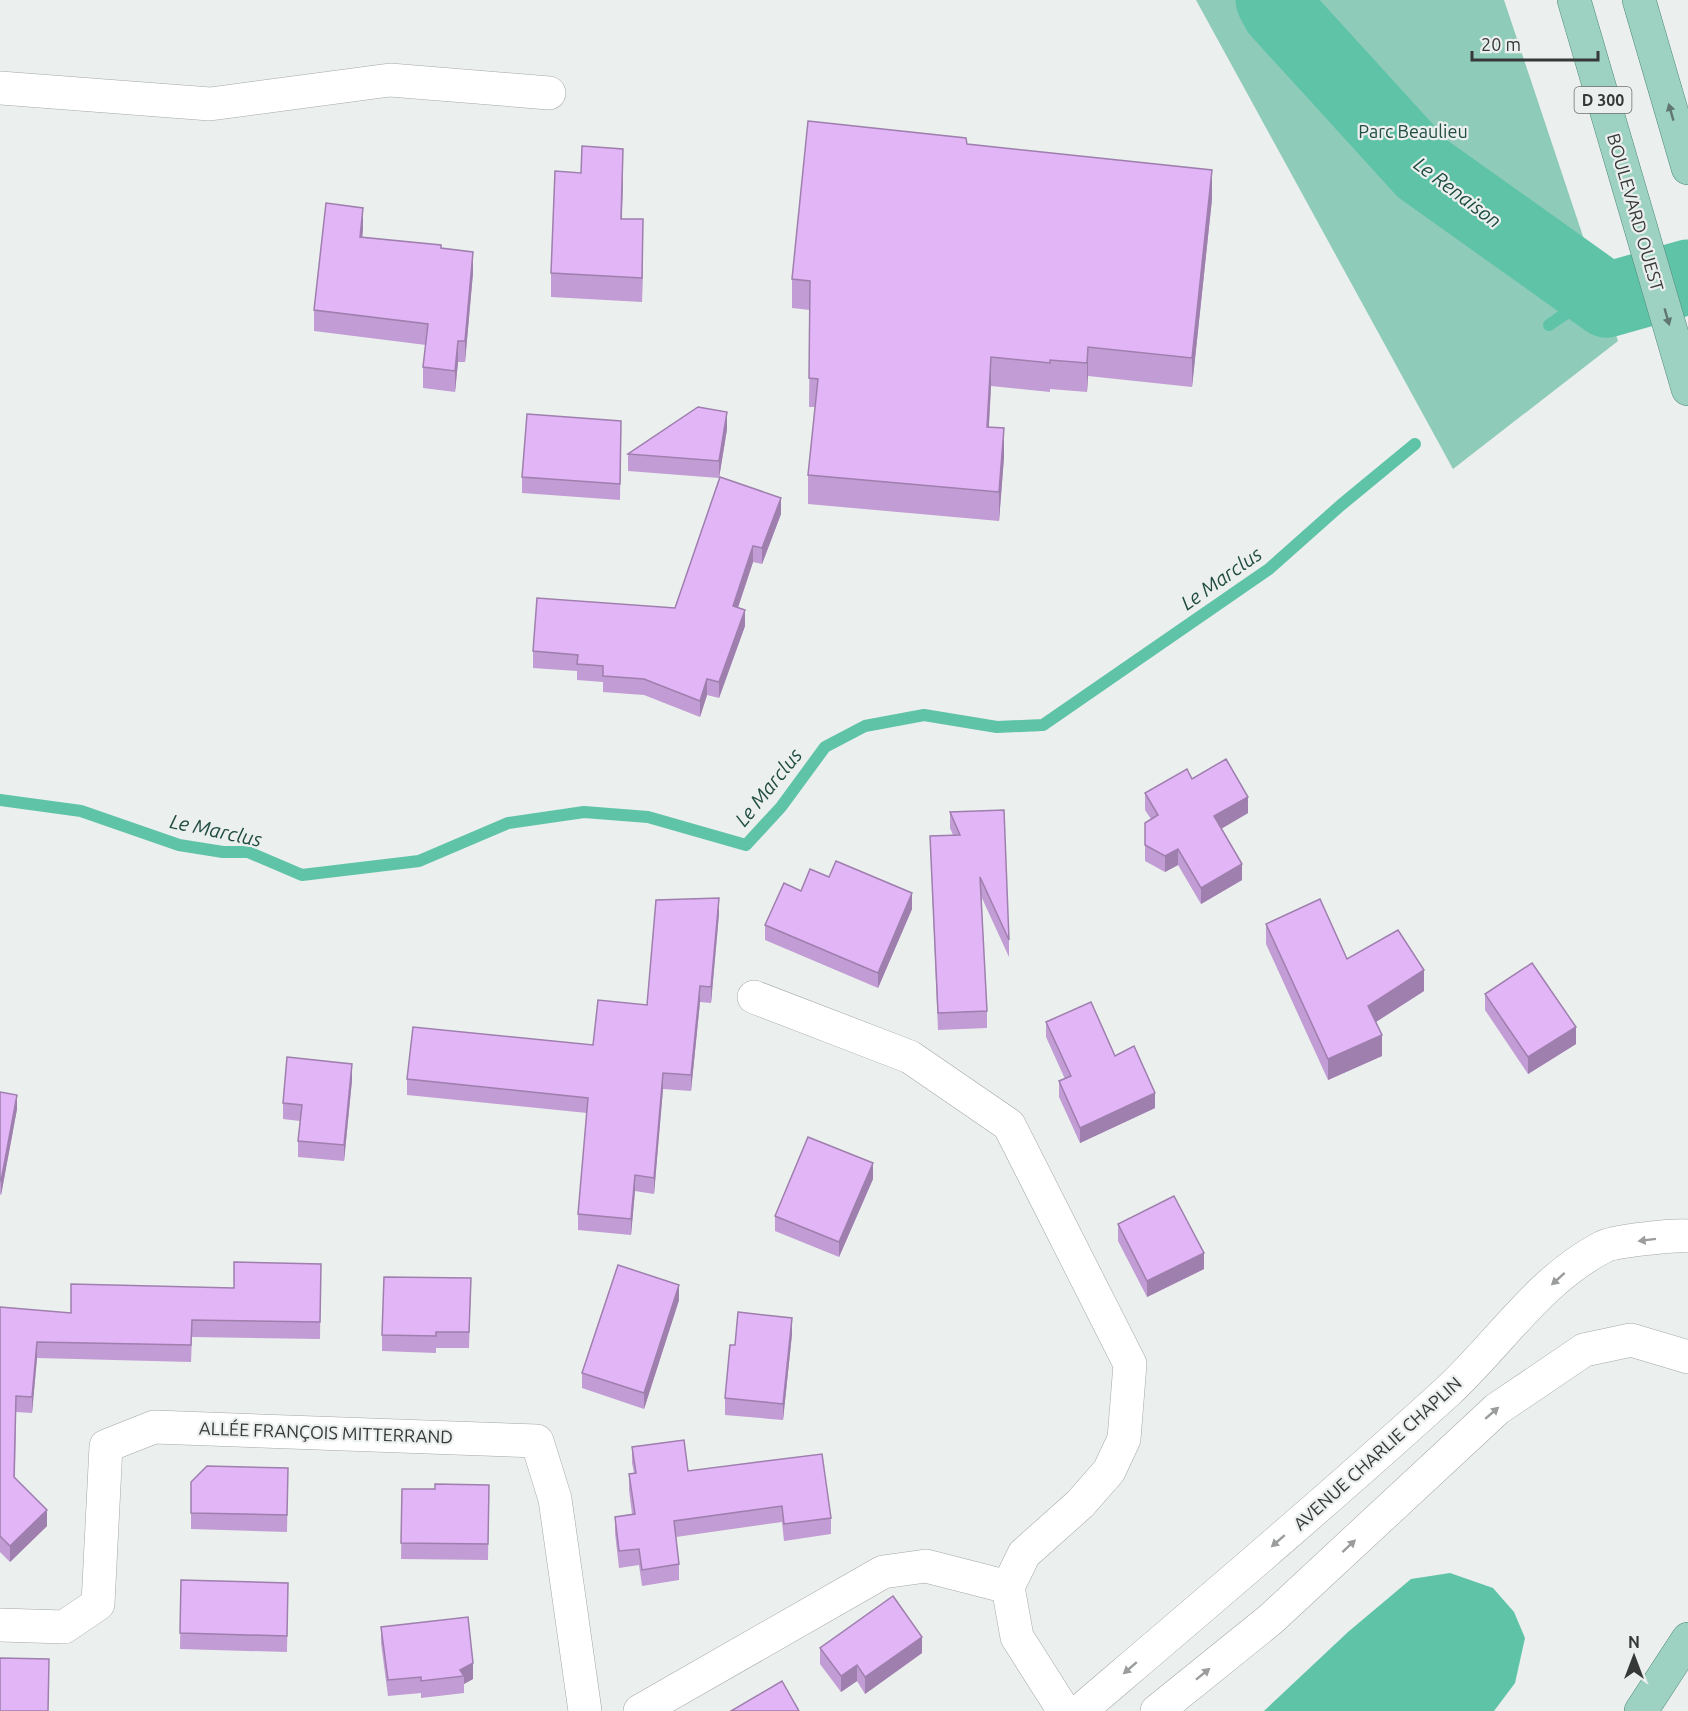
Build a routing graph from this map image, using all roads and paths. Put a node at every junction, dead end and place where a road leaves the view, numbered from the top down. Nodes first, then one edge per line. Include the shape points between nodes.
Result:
1 (1574, 0) edge
2 (1639, 0) edge
3 (0, 88) edge
4 (549, 93) dead end
5 (1688, 168) edge
6 (1688, 389) edge
7 (754, 997) dead end
8 (1688, 1236) edge
9 (1688, 1357) edge
10 (1008, 1587) junction
11 (0, 1625) edge
12 (1688, 1639) edge
13 (585, 1711) edge
14 (640, 1711) edge
15 (1064, 1711) edge
16 (1080, 1711) edge
17 (1157, 1711) edge
18 (1641, 1711) edge

1 -> 6 main road, BOULEVARD OUEST / D 300
5 -> 2 main road
3 - 4 street via 210,104 390,80
7 - 10 street via 910,1057 1009,1125 1130,1364 1124,1439 1109,1471 1080,1504 1024,1554
8 -> 16 street, AVENUE CHARLIE CHAPLIN via 1605,1245 1572,1266 1535,1299 1478,1364 1383,1450
17 -> 9 street via 1271,1619 1497,1408 1574,1356 1584,1350 1631,1340
10 - 14 street via 926,1566 883,1572
10 - 15 street via 1017,1637
11 - 13 street, ALLÉE FRANÇOIS MITTERRAND via 64,1627 98,1604 106,1446 154,1427 537,1441 555,1499
12 - 18 main road

